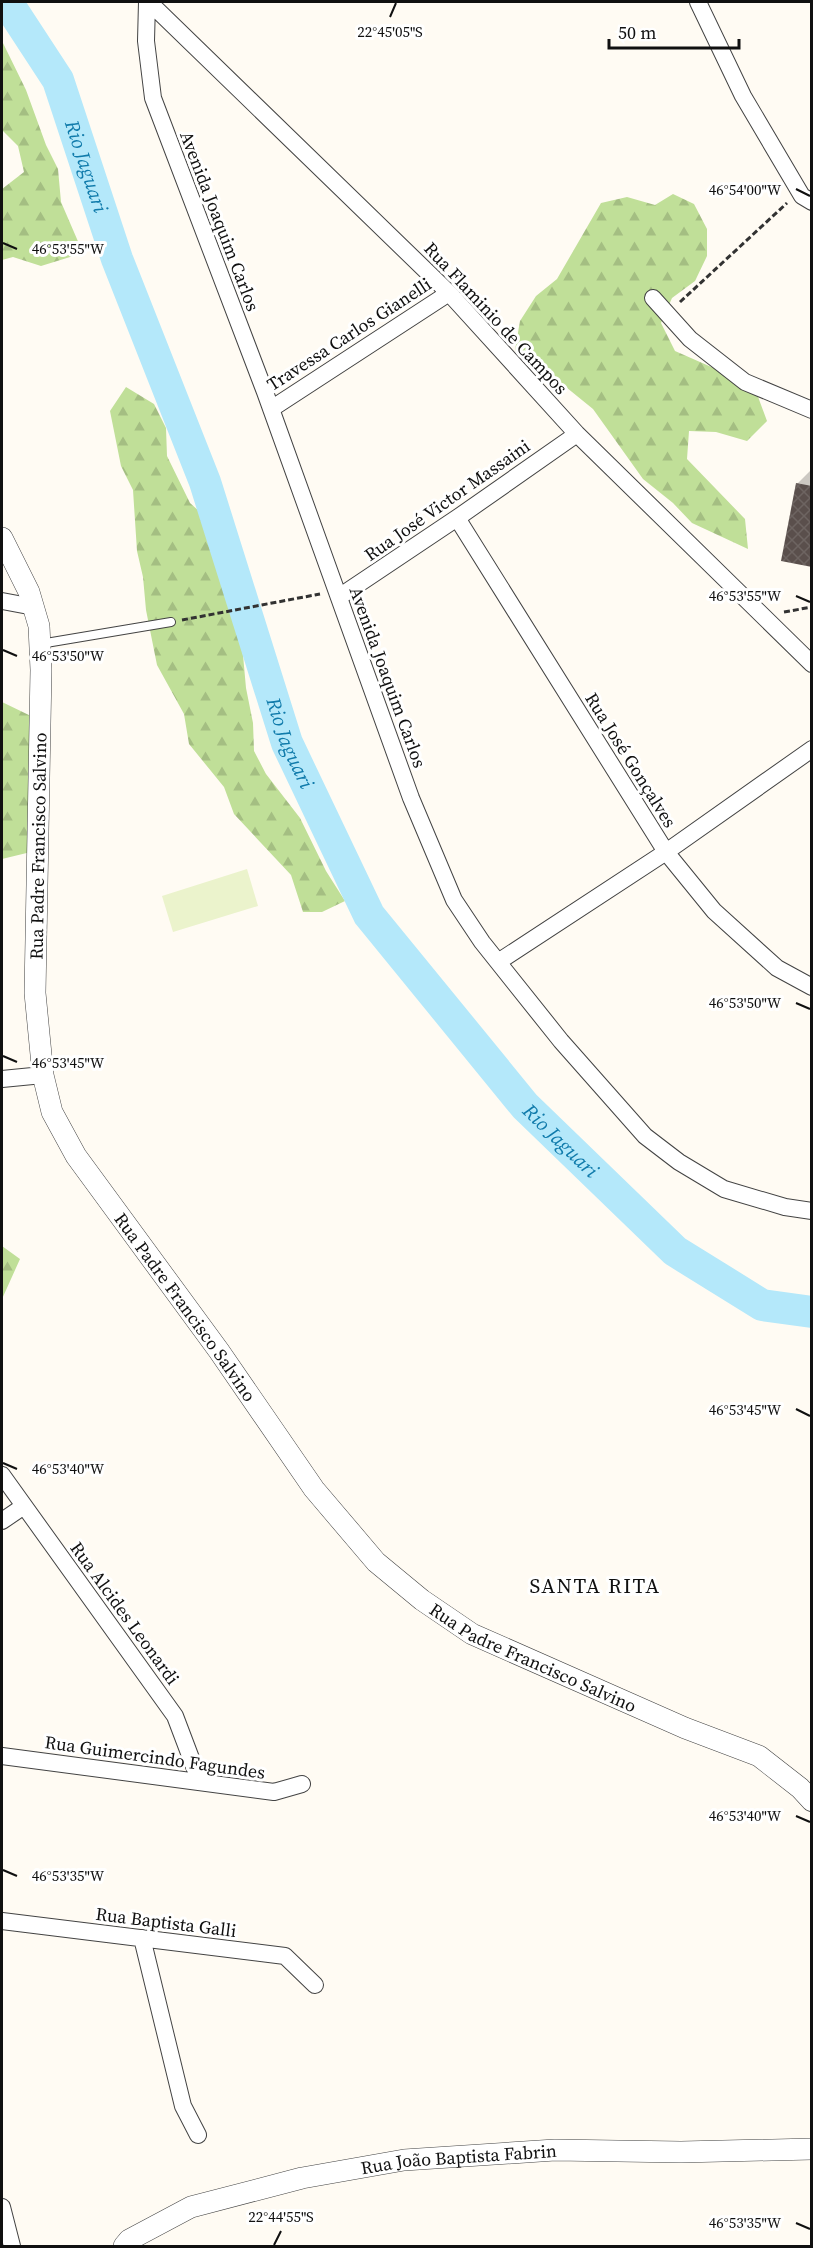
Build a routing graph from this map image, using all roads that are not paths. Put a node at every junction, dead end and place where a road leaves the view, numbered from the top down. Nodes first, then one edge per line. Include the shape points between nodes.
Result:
1 (148, 2) edge
2 (698, 2) edge
3 (805, 197) edge
4 (449, 293) junction
5 (653, 298) dead end
6 (271, 409) junction
7 (812, 410) edge
8 (577, 434) junction
9 (457, 518) junction
10 (2, 538) edge
11 (338, 594) junction
12 (2, 601) edge
13 (34, 608) junction
14 (171, 622) road end
15 (40, 644) junction
16 (812, 664) edge
17 (812, 749) edge
18 (666, 852) junction
19 (498, 962) junction
20 (812, 987) edge
21 (43, 1074) junction
22 (2, 1079) edge
23 (812, 1211) edge
24 (2, 1475) edge
25 (24, 1506) junction
26 (2, 1521) edge
27 (2, 1756) edge
28 (200, 1782) junction
29 (302, 1784) dead end
30 (812, 1801) edge
31 (2, 1922) edge
32 (142, 1938) junction
33 (315, 1985) dead end
34 (198, 2135) dead end
35 (812, 2149) edge
36 (2, 2207) edge
37 (12, 2247) edge
38 (124, 2247) edge

1 - 4 street, Rua Flaminio de Campos
1 - 6 street, Avenida Joaquim Carlos via 146,41 153,98
2 - 3 street via 743,96
4 - 6 street, Travessa Carlos Gianelli
4 - 8 street, Rua Flaminio de Campos
5 - 7 street via 690,339 745,382
6 - 11 street, Avenida Joaquim Carlos
8 - 9 street, Rua José Victor Massaini
8 - 16 street, Rua Flaminio de Campos
9 - 11 street, Rua José Victor Massaini
9 - 18 street, Rua José Gonçalves
10 - 13 street, Rua Padre Francisco Salvino
11 - 19 street, Avenida Joaquim Carlos via 411,798 454,900
12 - 13 street
13 - 15 street, Rua Padre Francisco Salvino
14 - 15 lane
15 - 21 street, Rua Padre Francisco Salvino via 36,993
17 - 18 street
18 - 19 street
18 - 20 street, Rua José Gonçalves via 714,911 777,968
19 - 23 street, Avenida Joaquim Carlos via 645,1136 724,1189
21 - 22 street
21 - 30 street, Rua Padre Francisco Salvino via 52,1112 76,1156 314,1489 376,1562 472,1634 685,1728 759,1756
24 - 25 street, Rua Alcides Leonardi
25 - 26 street
25 - 28 street, Rua Alcides Leonardi via 175,1716
27 - 28 street, Rua Guimercindo Fagundes
28 - 29 street, Rua Guimercindo Fagundes via 274,1792
31 - 32 street, Rua Baptista Galli
32 - 33 street, Rua Baptista Galli via 285,1956
32 - 34 street via 183,2106
35 - 38 street, Rua João Baptista Fabrin via 555,2150 404,2160 302,2178 191,2206 129,2240
36 - 37 street

